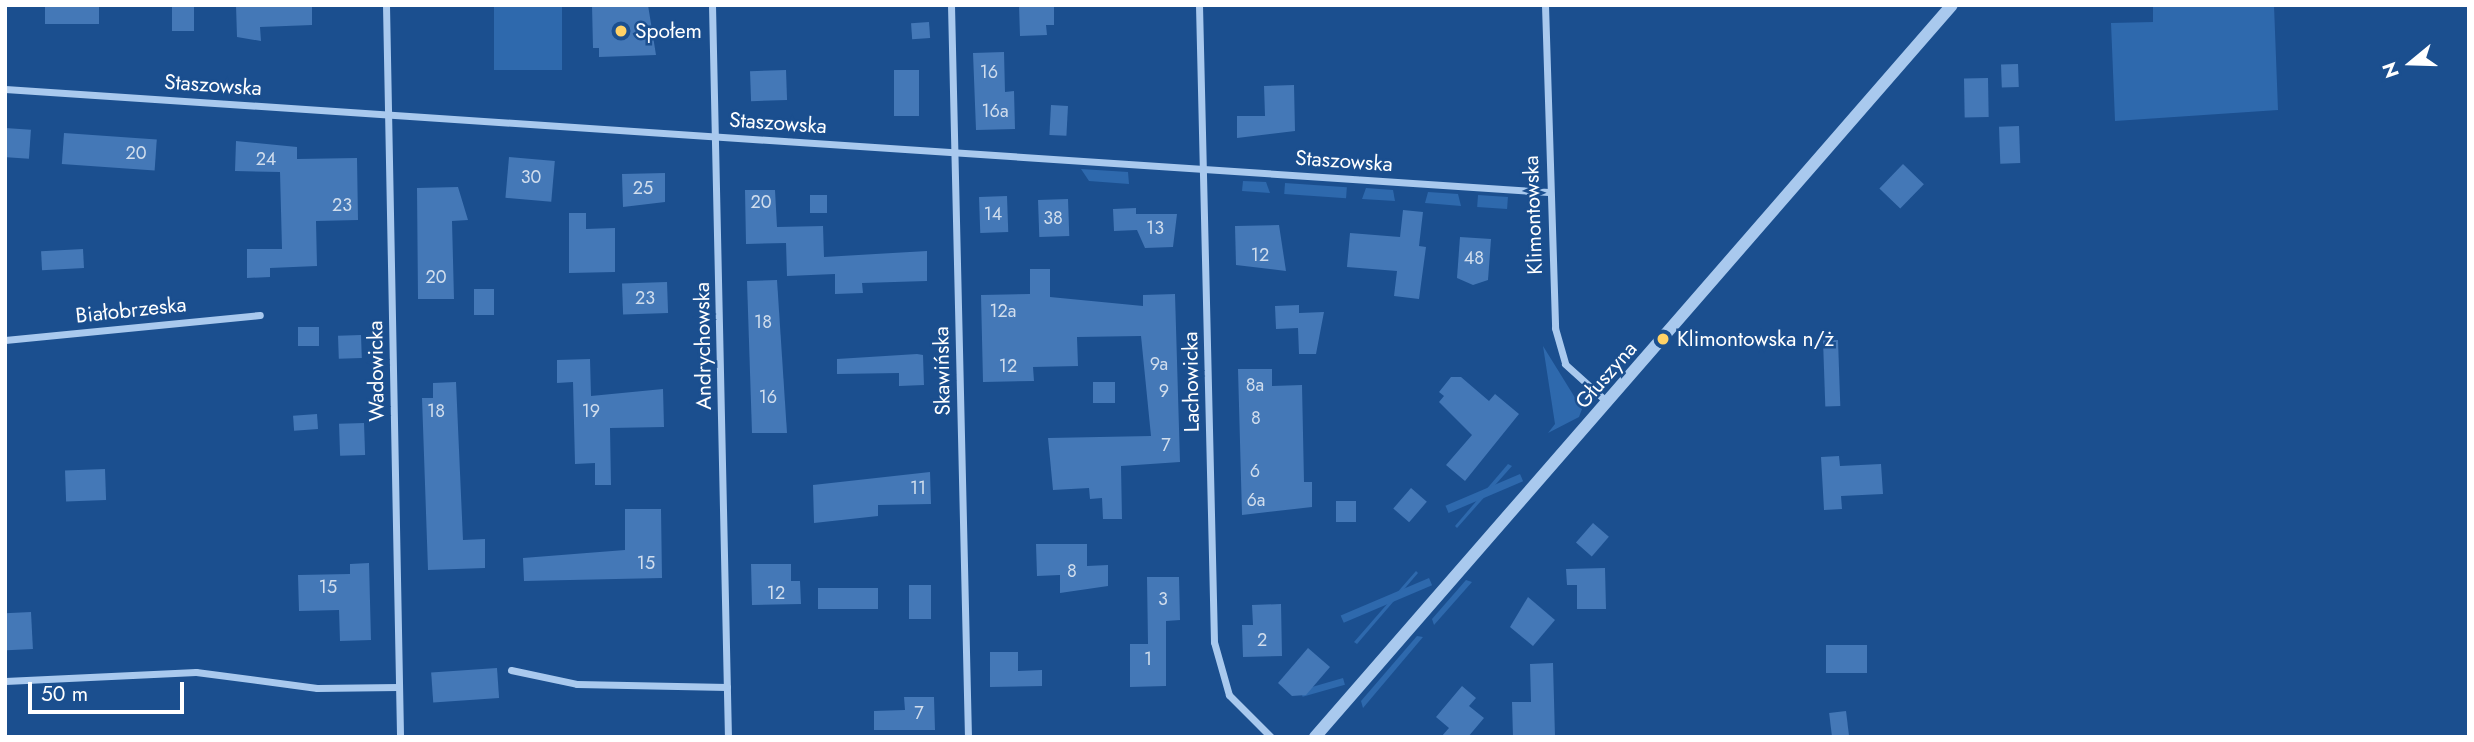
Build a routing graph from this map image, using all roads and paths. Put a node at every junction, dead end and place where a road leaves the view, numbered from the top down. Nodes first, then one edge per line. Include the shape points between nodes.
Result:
1 (386, 5) edge
2 (712, 5) edge
3 (951, 5) edge
4 (1199, 5) edge
5 (1545, 5) edge
6 (1952, 5) edge
7 (5, 89) edge
8 (389, 114) junction
9 (716, 136) junction
10 (954, 152) junction
11 (1203, 169) junction
12 (1549, 192) junction
13 (260, 315) dead end
14 (5, 340) edge
15 (1607, 402) junction
16 (511, 670) dead end
17 (5, 681) edge
18 (398, 687) junction
19 (727, 687) junction
20 (400, 737) edge
21 (728, 737) edge
22 (968, 737) edge
23 (1271, 737) edge
24 (1315, 737) edge

1 - 8 street, Wadowicka
2 - 9 street, Andrychowska
3 - 10 street, Skawińska
4 - 11 street, Lachowicka
5 - 12 street, Klimontowska
6 - 15 street, Głuszyna
7 - 8 street, Staszowska
8 - 9 street, Staszowska
8 - 18 street, Wadowicka
9 - 10 street, Staszowska
9 - 19 street, Andrychowska
10 - 11 street, Staszowska
10 - 22 street, Skawińska
11 - 12 street, Staszowska
11 - 23 street, Lachowicka via 1214,642 1219,674 1237,709
12 - 15 street, Klimontowska via 1559,349 1577,378
13 - 14 street, Białobrzeska
15 - 24 street, Głuszyna
16 - 19 street via 577,684
17 - 18 street via 196,672 317,688
18 - 20 street, Wadowicka
19 - 21 street, Andrychowska

